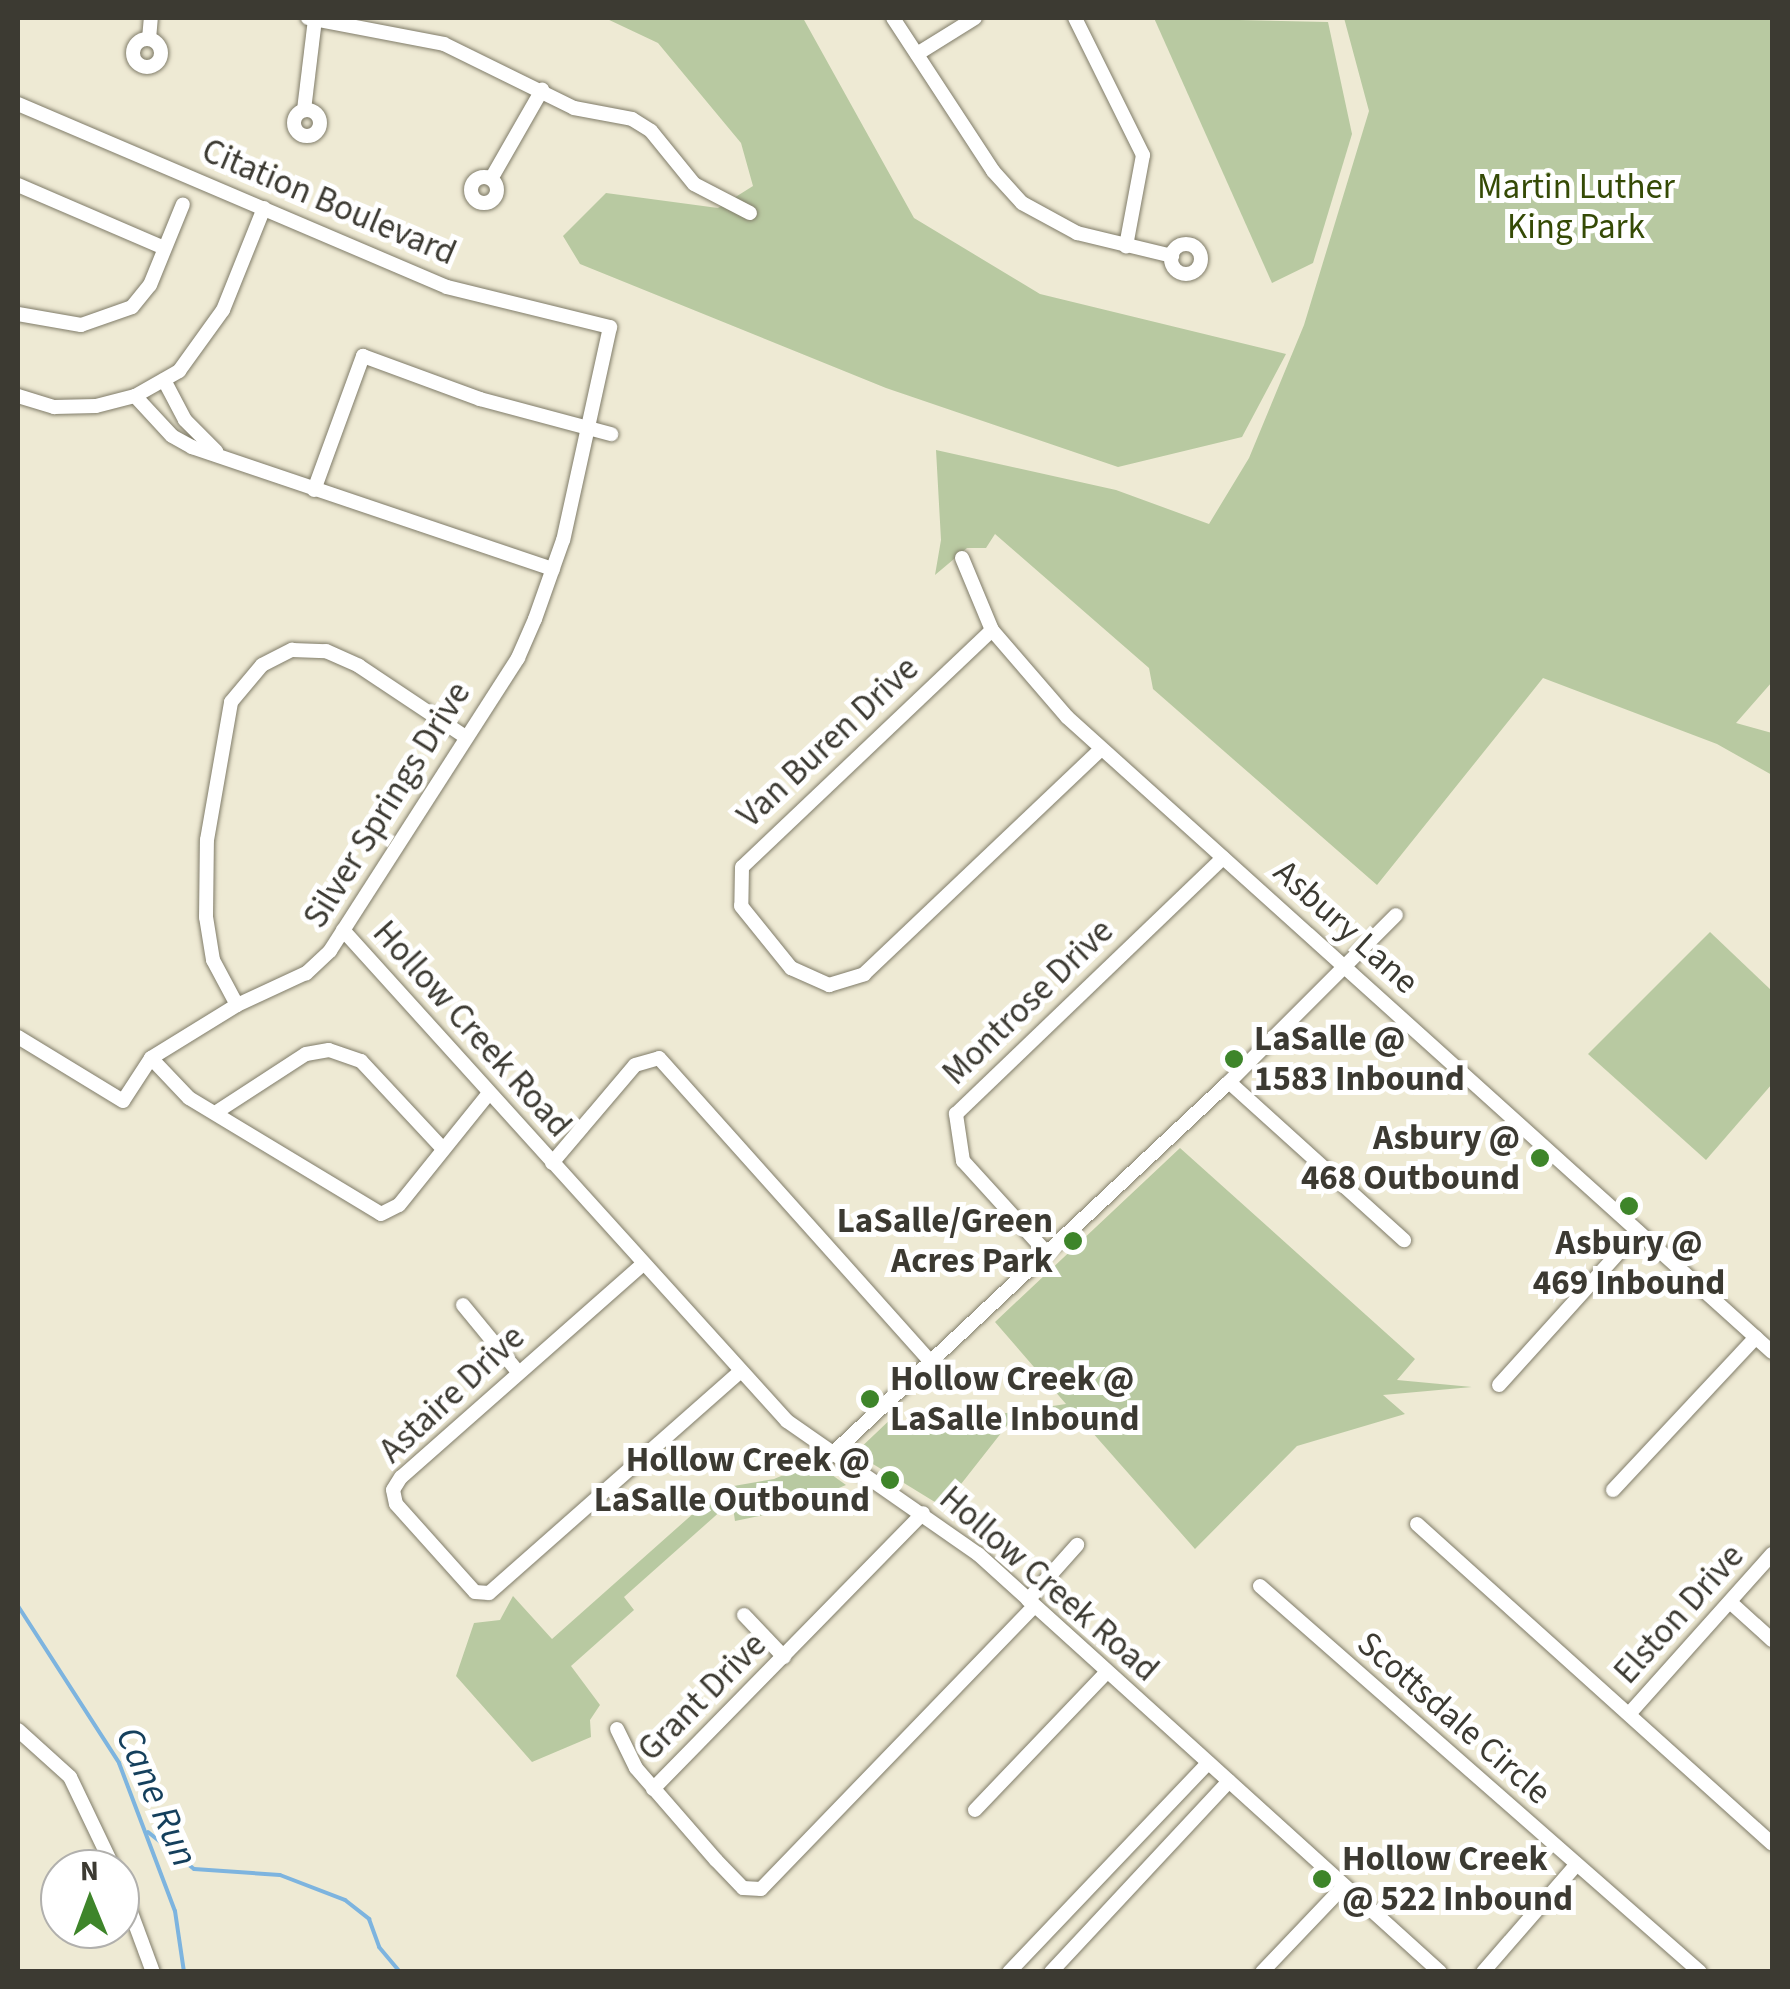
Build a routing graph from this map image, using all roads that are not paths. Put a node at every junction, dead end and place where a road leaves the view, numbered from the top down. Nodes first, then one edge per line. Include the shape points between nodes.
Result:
1 (151, 18) edge
2 (312, 18) edge
3 (893, 18) edge
4 (975, 18) edge
5 (1075, 18) edge
6 (149, 38) dead end
7 (917, 54) junction
8 (542, 90) junction
9 (22, 104) edge
10 (304, 110) dead end
11 (491, 179) dead end
12 (18, 185) edge
13 (183, 204) dead end
14 (264, 208) junction
15 (750, 213) dead end
16 (1126, 246) junction
17 (164, 248) junction
18 (1172, 256) dead end
19 (18, 314) edge
20 (610, 328) joint
21 (164, 380) junction
22 (18, 396) edge
23 (135, 396) junction
24 (588, 428) junction
25 (612, 434) dead end
26 (220, 454) junction
27 (314, 490) junction
28 (962, 558) dead end
29 (553, 570) junction
30 (992, 630) junction
31 (464, 736) junction
32 (1101, 749) junction
33 (1223, 858) junction
34 (1396, 914) dead end
35 (343, 930) junction
36 (1347, 967) junction
37 (238, 1005) junction
38 (18, 1037) edge
39 (151, 1058) junction
40 (1229, 1082) junction
41 (489, 1093) junction
42 (214, 1114) junction
43 (442, 1148) junction
44 (552, 1163) junction
45 (1638, 1231) junction
46 (1404, 1240) dead end
47 (1045, 1251) junction
48 (644, 1264) junction
49 (463, 1304) dead end
50 (1756, 1337) junction
51 (1772, 1352) edge
52 (929, 1360) junction
53 (518, 1372) junction
54 (740, 1372) junction
55 (1499, 1385) dead end
56 (830, 1456) junction
57 (1613, 1490) dead end
58 (923, 1513) junction
59 (1417, 1524) dead end
60 (1077, 1545) dead end
61 (1772, 1554) edge
62 (1260, 1586) dead end
63 (1730, 1602) junction
64 (1031, 1603) junction
65 (744, 1615) dead end
66 (1772, 1640) edge
67 (784, 1657) junction
68 (1108, 1672) junction
69 (1630, 1714) junction
70 (18, 1730) edge
71 (617, 1730) dead end
72 (1208, 1763) junction
73 (1229, 1782) junction
74 (653, 1789) junction
75 (975, 1810) dead end
76 (1772, 1844) edge
77 (104, 1849) edge
78 (1576, 1865) junction
79 (1344, 1886) junction
80 (140, 1937) edge
81 (1434, 1970) edge
82 (153, 1972) edge
83 (1008, 1972) edge
84 (1051, 1972) edge
85 (1262, 1972) edge
86 (1482, 1972) edge
87 (1700, 1972) edge

1 - 6 street
2 - 8 street via 444,44
2 - 10 street
3 - 7 street
4 - 7 street
5 - 16 street via 1143,155
7 - 16 street via 1022,203 1077,234
8 - 11 street
8 - 15 street via 574,108 644,126 694,184
9 - 14 street, Citation Boulevard
12 - 17 street
13 - 17 street
14 - 20 street, Citation Boulevard via 448,287
14 - 21 street via 205,342
16 - 18 street
17 - 19 street via 150,285 132,307 108,320 81,325
20 - 24 street, Silver Springs Drive
21 - 23 street
21 - 26 street via 185,420
22 - 23 street via 54,407
23 - 26 street via 172,436
24 - 25 street
24 - 27 street via 363,356
24 - 29 street, Silver Springs Drive
26 - 27 street
27 - 29 street
28 - 30 street, Asbury Lane
29 - 31 street, Silver Springs Drive via 518,658
30 - 32 street, Asbury Lane via 1042,692
30 - 32 street, Van Buren Drive via 742,867 741,906 791,968 829,985 864,974
31 - 35 street, Silver Springs Drive
31 - 37 street via 360,666 326,651 292,650 262,665 231,702 207,840 213,960
32 - 33 street, Asbury Lane
33 - 36 street, Asbury Lane
33 - 47 street, Montrose Drive via 956,1114 963,1161
34 - 36 street
35 - 37 street, Silver Springs Drive via 306,973
35 - 41 street, Hollow Creek Road
36 - 40 street
36 - 45 street, Asbury Lane
37 - 39 street, Silver Springs Drive
38 - 39 street, Silver Springs Drive via 122,1101
39 - 42 street
40 - 46 street
40 - 47 street
41 - 43 street
41 - 44 street, Hollow Creek Road
42 - 43 street via 306,1054 328,1050 361,1061
42 - 43 street via 381,1214 399,1205
44 - 48 street, Hollow Creek Road
44 - 52 street via 635,1066 659,1058
45 - 50 street, Asbury Lane
45 - 55 street
47 - 52 street
48 - 53 street, Astaire Drive
48 - 54 street, Hollow Creek Road
49 - 53 street
50 - 51 street, Asbury Lane
50 - 57 street
52 - 56 street
53 - 54 street, Astaire Drive via 394,1490 396,1504 475,1592 498,1588
54 - 56 street, Hollow Creek Road
56 - 58 street, Hollow Creek Road
58 - 64 street, Hollow Creek Road
58 - 67 street, Grant Drive
59 - 69 street
60 - 64 street
61 - 63 street, Elston Drive
62 - 78 street, Scottsdale Circle
63 - 66 street
63 - 69 street, Elston Drive
64 - 68 street, Hollow Creek Road
64 - 74 street, Grant Drive via 761,1889 735,1880
65 - 67 street
67 - 74 street, Grant Drive
68 - 72 street, Hollow Creek Road
68 - 75 street
69 - 76 street
70 - 77 street via 70,1777
71 - 74 street
72 - 73 street, Hollow Creek Road
72 - 83 street
73 - 79 street, Hollow Creek Road
73 - 84 street
78 - 86 street
78 - 87 street, Scottsdale Circle
79 - 81 street, Hollow Creek Road
79 - 85 street
80 - 82 street

